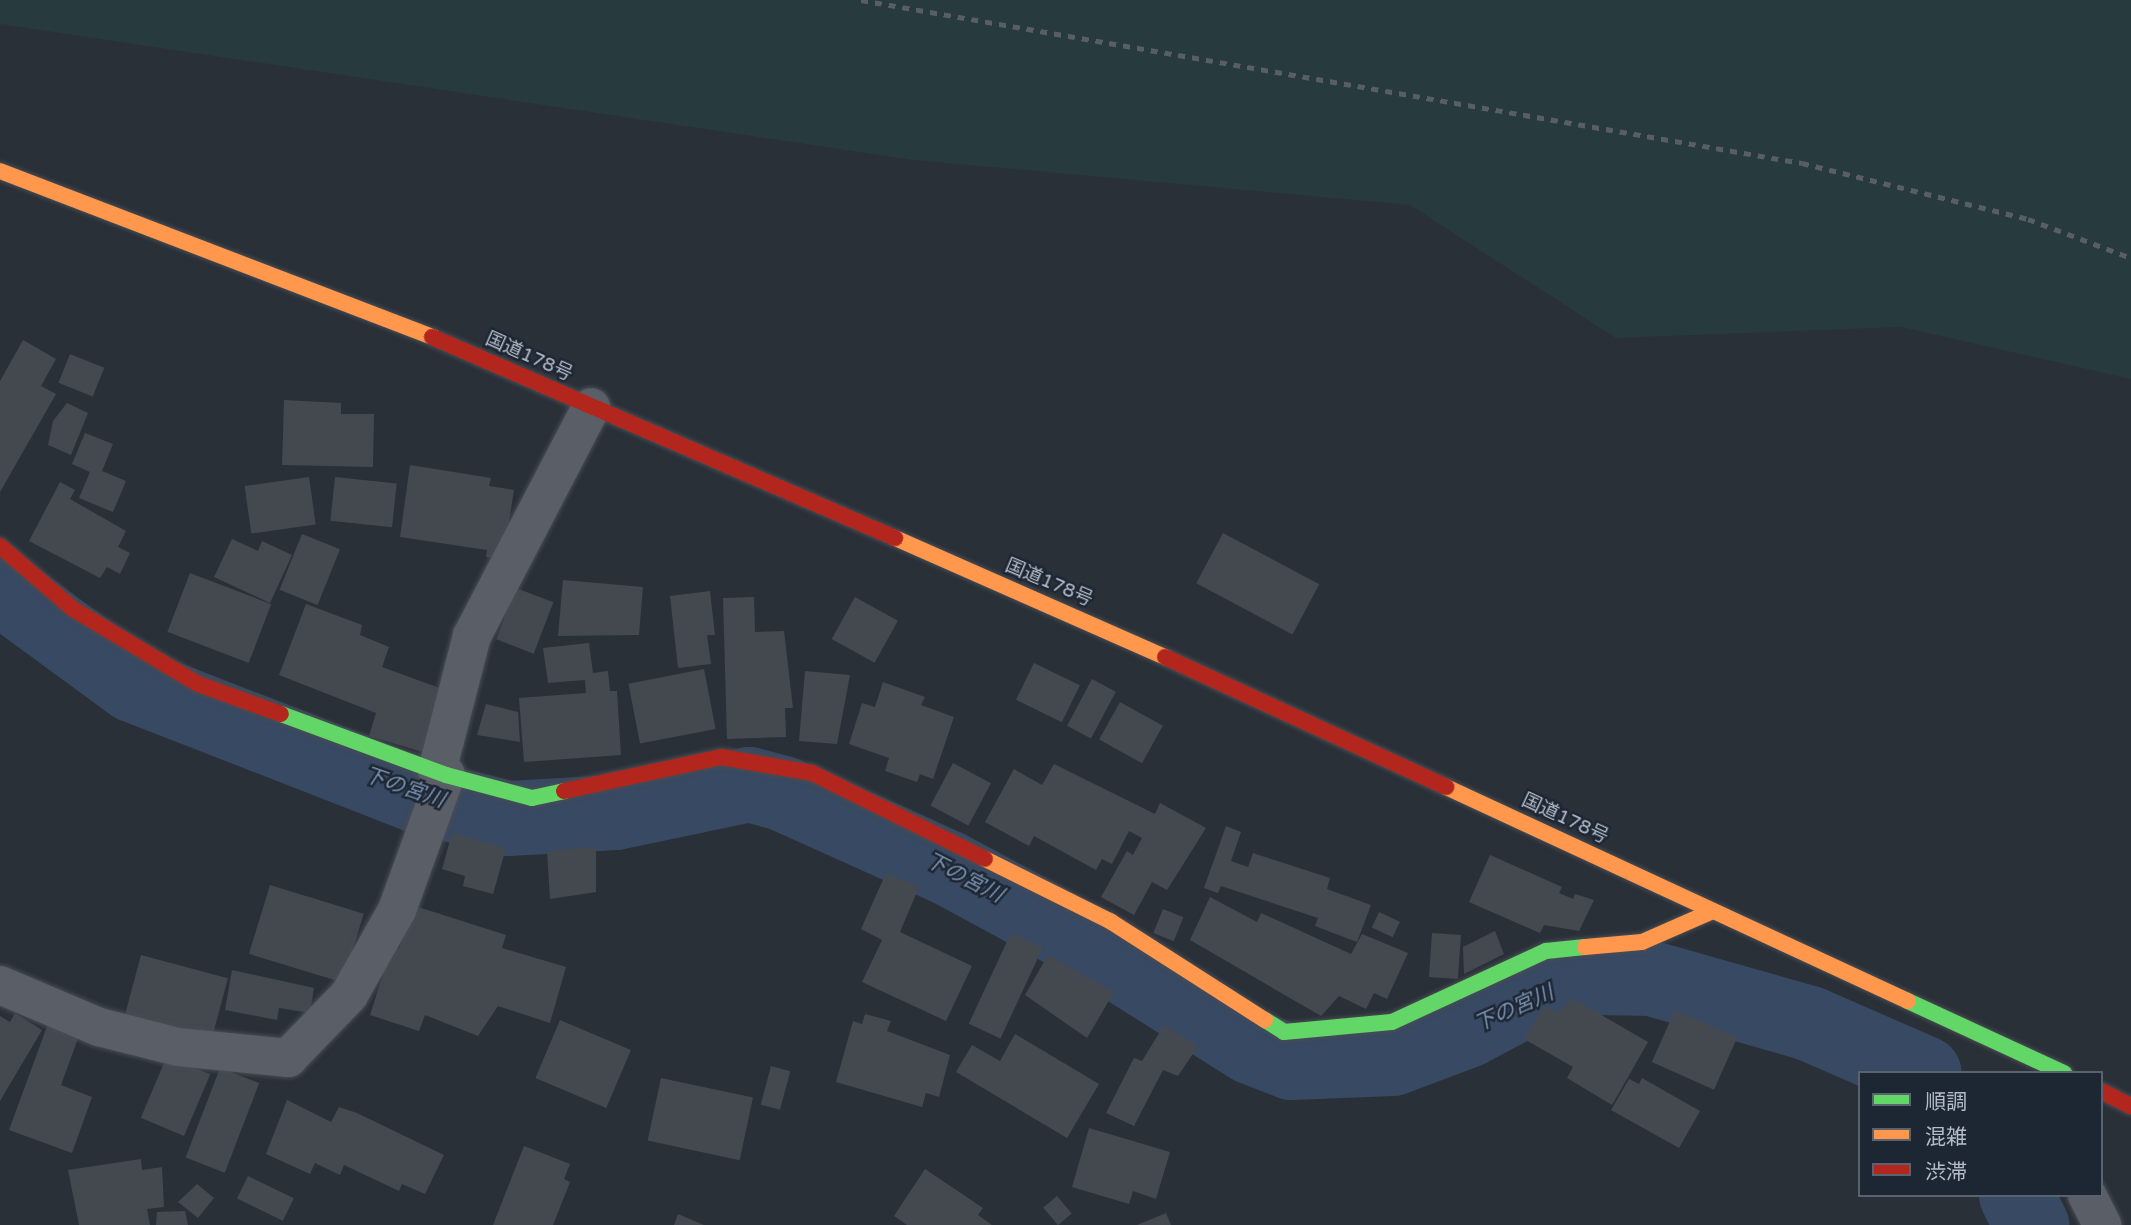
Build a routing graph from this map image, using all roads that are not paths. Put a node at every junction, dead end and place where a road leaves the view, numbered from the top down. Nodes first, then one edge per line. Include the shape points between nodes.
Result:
1 (0, 171) edge
2 (591, 407) junction
3 (0, 546) edge
4 (441, 773) junction
5 (1713, 911) junction
6 (0, 985) edge
7 (2060, 1071) edge
8 (2103, 1092) edge
9 (2131, 1106) edge
10 (2088, 1197) edge
11 (2102, 1225) edge

1 - 2 main road, 国道178号 via 364,307
2 - 4 street via 472,636
2 - 5 main road, 国道178号 via 1102,628
3 - 4 main road via 74,609 198,684
4 - 5 main road via 532,798 721,757 812,773 1110,921 1284,1032 1392,1022 1457,998 1546,951 1642,942
4 - 6 street via 397,910 349,995 288,1058 178,1047 125,1034
5 - 7 main road, 国道178号
8 - 9 main road
10 - 11 street

